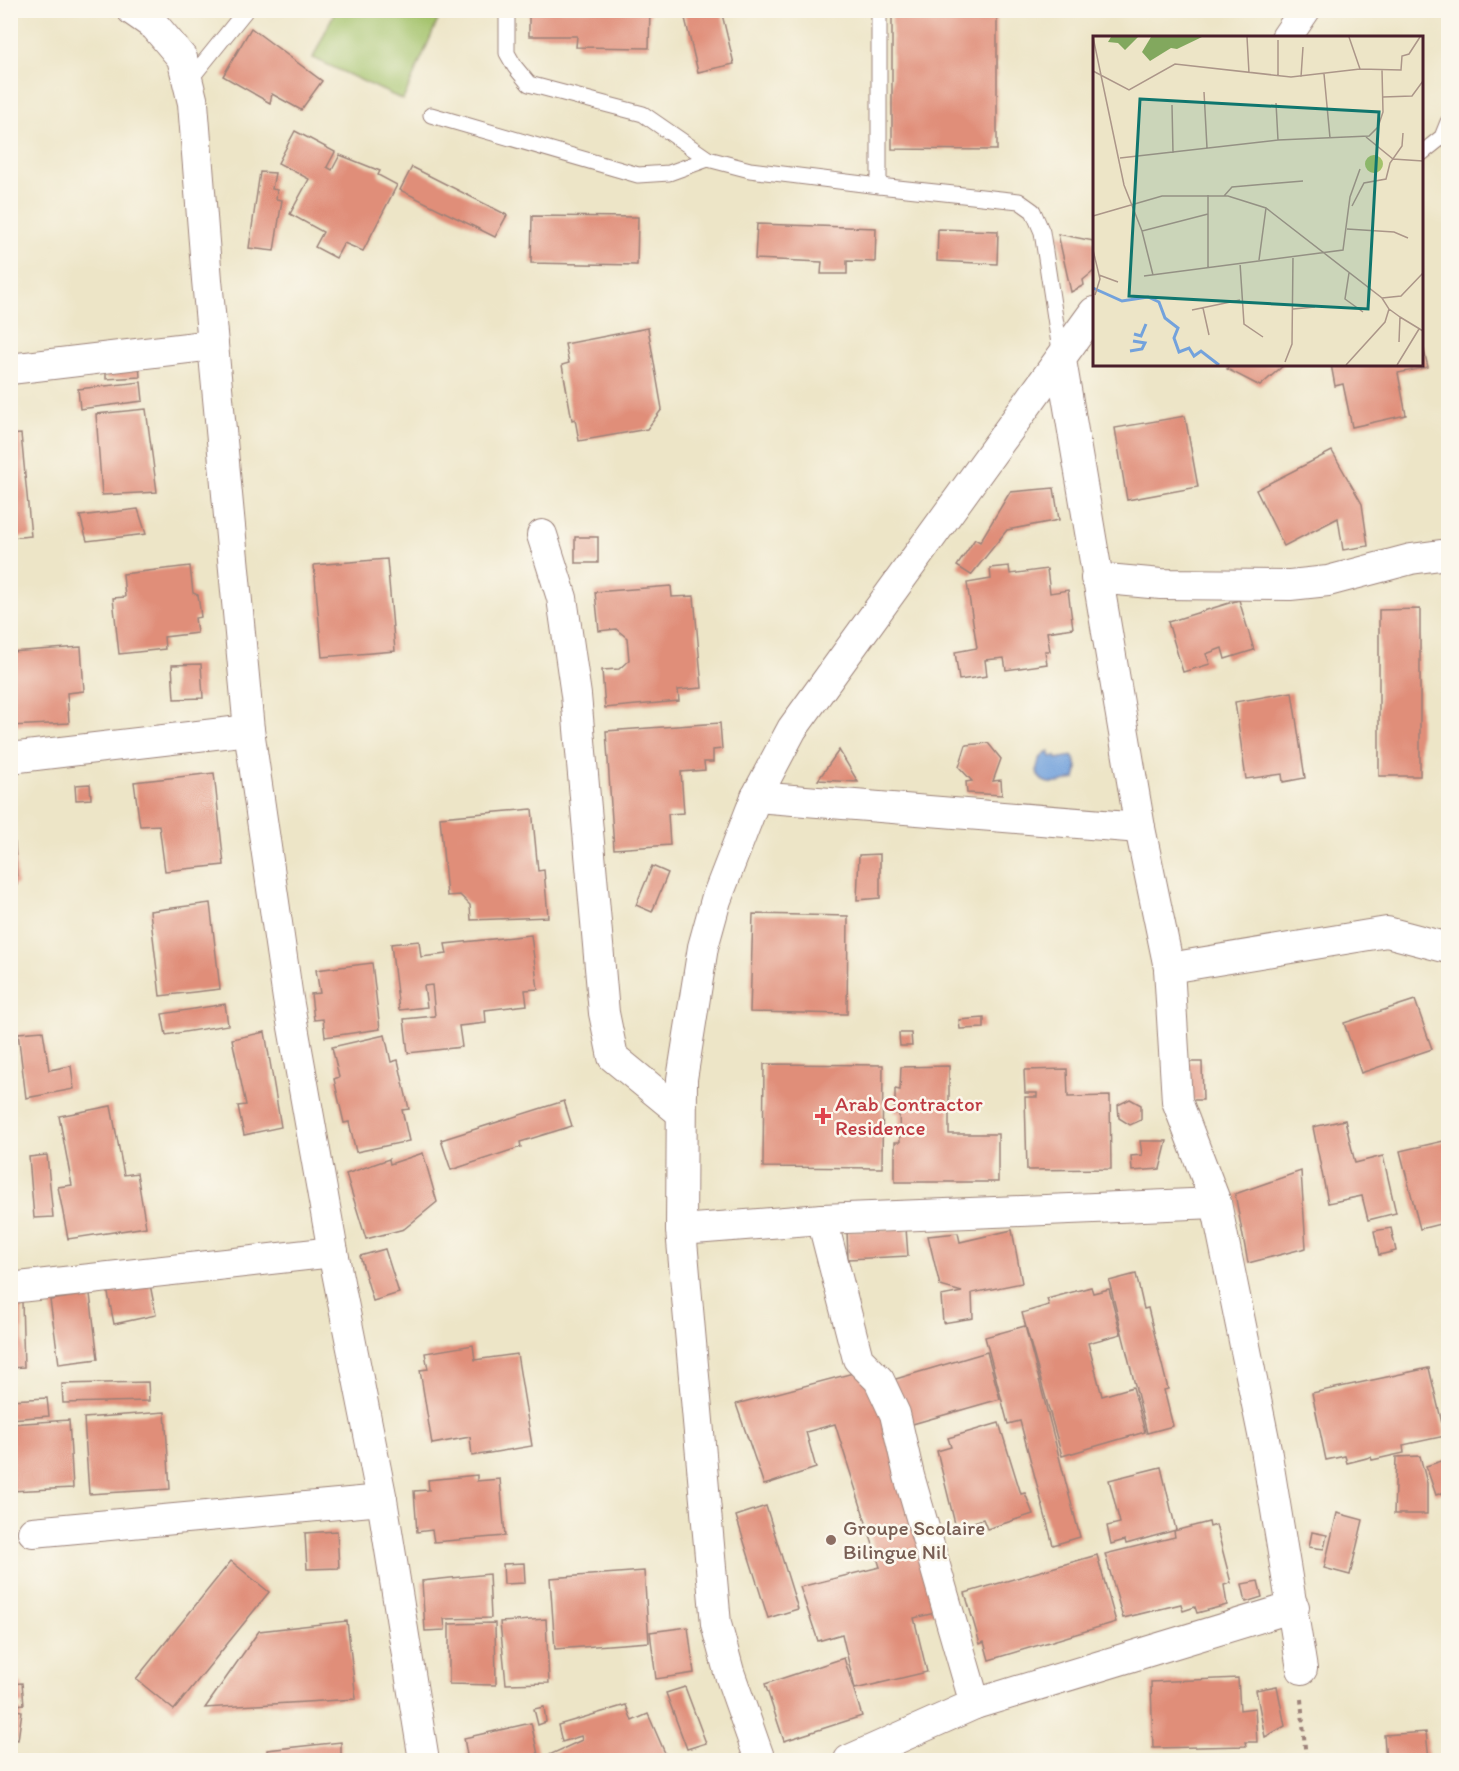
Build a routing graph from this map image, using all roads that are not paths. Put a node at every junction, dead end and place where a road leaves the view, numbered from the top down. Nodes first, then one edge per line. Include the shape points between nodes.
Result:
1 (132, 10) edge
2 (246, 10) edge
3 (507, 10) edge
4 (879, 10) edge
5 (1305, 10) edge
6 (1287, 36) edge
7 (188, 82) junction
8 (431, 115) dead end
9 (1449, 122) edge
10 (1423, 152) edge
11 (708, 159) junction
12 (879, 186) junction
13 (1093, 315) edge
14 (213, 345) junction
15 (1061, 360) junction
16 (10, 369) edge
17 (542, 535) dead end
18 (1449, 554) edge
19 (1096, 578) junction
20 (249, 730) junction
21 (10, 758) edge
22 (756, 797) junction
23 (1140, 828) junction
24 (1448, 952) edge
25 (1169, 968) junction
26 (680, 1112) junction
27 (1216, 1203) junction
28 (822, 1219) junction
29 (681, 1230) junction
30 (333, 1252) junction
31 (10, 1288) edge
32 (382, 1500) junction
33 (33, 1532) dead end
34 (1294, 1607) junction
35 (1302, 1669) road end
36 (975, 1704) junction
37 (424, 1761) edge
38 (760, 1761) edge
39 (849, 1761) edge

1 - 7 street via 155,26 182,58
2 - 7 lane
3 - 11 lane via 507,53 529,84 643,114
4 - 12 lane
5 - 6 street
7 - 14 street
8 - 11 lane via 638,174 669,173
9 - 10 lane via 1442,137
11 - 12 lane via 750,170
12 - 15 lane via 1019,201 1033,211 1042,232
13 - 15 street
14 - 16 street
14 - 20 street
15 - 19 street
15 - 22 street via 792,729
17 - 26 street via 562,598 576,695 604,1013 613,1057
18 - 19 street via 1411,559 1329,581 1290,585 1161,584
19 - 23 street
20 - 21 street
20 - 30 street via 288,999
22 - 23 street
22 - 26 street via 716,900 703,947
23 - 25 street
24 - 25 street via 1416,938 1388,932
25 - 27 street via 1177,1101
26 - 29 street
27 - 28 street
27 - 34 street
28 - 29 street
28 - 36 street via 858,1359 879,1380 895,1414
29 - 38 street via 716,1624
30 - 31 street
30 - 32 street
32 - 33 street
32 - 37 street
34 - 35 street
34 - 36 street
36 - 39 street

